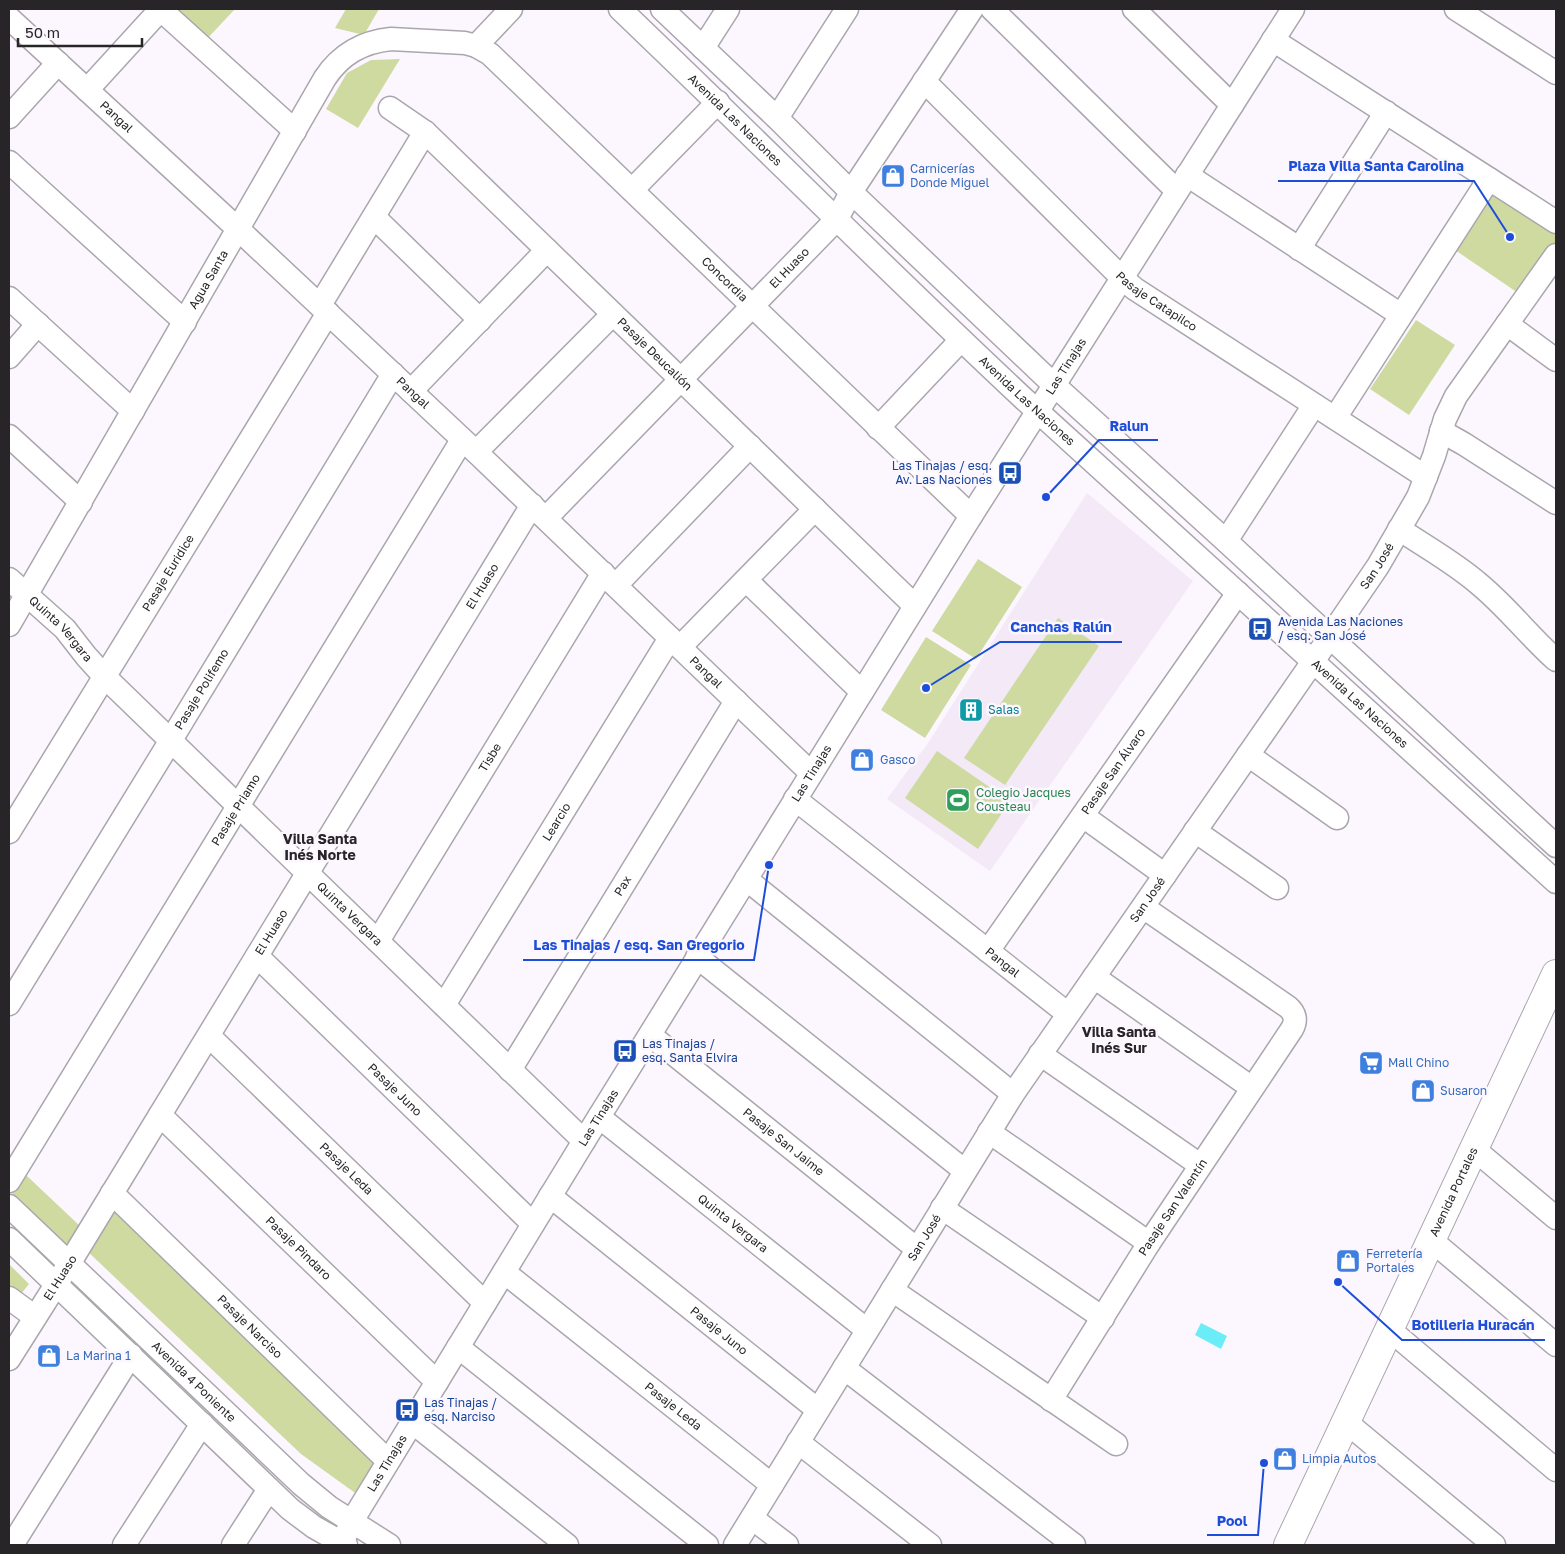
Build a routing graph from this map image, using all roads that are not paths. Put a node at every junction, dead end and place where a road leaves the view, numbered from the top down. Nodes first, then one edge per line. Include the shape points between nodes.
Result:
1 (160, 9) edge
2 (511, 9) edge
3 (620, 9) edge
4 (662, 9) edge
5 (728, 9) edge
6 (847, 9) edge
7 (972, 9) edge
8 (992, 9) edge
9 (1134, 9) edge
10 (1456, 9) edge
11 (1289, 10) edge
12 (9, 18) edge
13 (1273, 40) junction
14 (476, 46) junction
15 (703, 48) junction
16 (58, 63) junction
17 (1556, 73) edge
18 (924, 82) junction
19 (86, 90) junction
20 (718, 102) junction
21 (1232, 106) junction
22 (390, 108) dead end
23 (1386, 112) junction
24 (9, 117) edge
25 (777, 118) junction
26 (295, 131) junction
27 (425, 132) junction
28 (9, 162) edge
29 (1489, 179) junction
30 (1182, 183) junction
31 (632, 190) junction
32 (851, 192) junction
33 (374, 217) junction
34 (837, 219) junction
35 (1556, 222) edge
36 (238, 229) junction
37 (1299, 248) junction
38 (547, 250) junction
39 (1556, 255) edge
40 (1122, 278) junction
41 (9, 298) edge
42 (752, 306) junction
43 (324, 309) junction
44 (613, 314) junction
45 (1401, 315) junction
46 (480, 320) junction
47 (185, 322) junction
48 (38, 324) junction
49 (1507, 324) junction
50 (961, 340) junction
51 (9, 357) edge
52 (1556, 360) edge
53 (393, 374) junction
54 (681, 380) junction
55 (1054, 385) junction
56 (411, 391) junction
57 (1314, 405) junction
58 (133, 411) junction
59 (1037, 411) junction
60 (1335, 418) junction
61 (878, 428) junction
62 (1441, 432) junction
63 (9, 436) edge
64 (469, 446) junction
65 (750, 446) junction
66 (1426, 477) junction
67 (81, 502) junction
68 (1556, 503) edge
69 (815, 509) junction
70 (539, 512) junction
71 (971, 516) junction
72 (1399, 530) junction
73 (1226, 541) junction
74 (9, 579) edge
75 (609, 579) junction
76 (746, 580) junction
77 (1238, 593) junction
78 (26, 595) junction
79 (916, 606) junction
80 (9, 625) edge
81 (1330, 637) junction
82 (675, 642) junction
83 (1314, 660) junction
84 (1556, 660) edge
85 (105, 677) junction
86 (862, 692) junction
87 (736, 701) junction
88 (171, 740) junction
89 (1248, 755) junction
90 (812, 773) junction
91 (795, 799) junction
92 (238, 806) junction
93 (1082, 816) junction
94 (1337, 818) dead end
95 (1195, 831) junction
96 (9, 832) edge
97 (1556, 846) edge
98 (308, 873) junction
99 (1165, 874) junction
100 (746, 879) junction
101 (1556, 882) edge
102 (1277, 888) dead end
103 (1143, 907) junction
104 (378, 942) junction
105 (988, 951) junction
106 (257, 956) junction
107 (697, 957) junction
108 (1556, 974) edge
109 (1094, 977) junction
110 (9, 1004) edge
111 (444, 1005) junction
112 (1068, 1014) junction
113 (650, 1035) junction
114 (208, 1036) junction
115 (1040, 1054) junction
116 (510, 1070) junction
117 (1252, 1088) junction
118 (1013, 1094) junction
119 (160, 1115) junction
120 (599, 1117) junction
121 (989, 1132) junction
122 (584, 1141) junction
123 (1474, 1149) junction
124 (1200, 1165) junction
125 (965, 1171) junction
126 (9, 1181) edge
127 (112, 1193) junction
128 (550, 1196) junction
129 (9, 1206) edge
130 (942, 1208) junction
131 (1556, 1218) edge
132 (533, 1224) junction
133 (9, 1239) edge
134 (1431, 1240) junction
135 (1149, 1243) junction
136 (917, 1249) junction
137 (69, 1264) junction
138 (504, 1272) junction
139 (56, 1283) junction
140 (892, 1290) junction
141 (9, 1298) edge
142 (485, 1303) junction
143 (35, 1317) junction
144 (1103, 1318) junction
145 (867, 1330) junction
146 (1390, 1330) junction
147 (1556, 1345) edge
148 (458, 1347) junction
149 (131, 1355) junction
150 (9, 1359) edge
151 (844, 1368) junction
152 (437, 1382) junction
153 (1052, 1400) junction
154 (818, 1410) junction
155 (412, 1422) junction
156 (1346, 1422) junction
157 (202, 1424) junction
158 (798, 1442) junction
159 (1116, 1444) dead end
160 (388, 1461) junction
161 (1556, 1470) edge
162 (772, 1485) junction
163 (269, 1489) junction
164 (752, 1518) junction
165 (352, 1521) junction
166 (343, 1544) edge
167 (12, 1545) edge
168 (124, 1545) edge
169 (233, 1545) edge
170 (389, 1545) edge
171 (567, 1545) edge
172 (706, 1545) edge
173 (735, 1545) edge
174 (787, 1545) edge
175 (930, 1545) edge
176 (1074, 1545) edge
177 (1288, 1545) edge
178 (1494, 1545) edge

1 - 19 street
1 - 26 street
2 - 14 street
3 - 20 street, Avenida Las Naciones
4 - 15 street
5 - 15 street
6 - 25 street
7 - 18 street, El Huaso
8 - 30 street
9 - 21 street
10 - 17 street
11 - 13 street, Las Tinajas
12 - 16 street, Pangal
13 - 21 street, Las Tinajas
13 - 23 street
14 - 26 street, Agua Santa via 459,42 391,39 362,45 346,54 331,69
14 - 31 street, Concordia via 496,59
15 - 25 street
16 - 19 street, Pangal
16 - 24 street
18 - 32 street, El Huaso
18 - 40 street, Pasaje Catapilco
19 - 36 street, Pangal
20 - 31 street
20 - 34 street, Avenida Las Naciones
21 - 30 street, Las Tinajas
22 - 27 street, Pasaje Deucalión
23 - 29 street
23 - 37 street
25 - 32 street
26 - 36 street, Agua Santa
27 - 33 street, Pasaje Euridice
27 - 38 street, Pasaje Deucalión
28 - 47 street
29 - 35 street
29 - 45 street
30 - 37 street
30 - 40 street, Las Tinajas
31 - 42 street, Concordia
32 - 34 street, El Huaso
32 - 55 street
33 - 43 street, Pasaje Euridice
33 - 46 street
34 - 42 street, El Huaso
34 - 50 street, Avenida Las Naciones
36 - 43 street, Pangal
36 - 47 street, Agua Santa
37 - 45 street
38 - 44 street, Pasaje Deucalión
38 - 46 street
39 - 49 street, San José
40 - 55 street, Las Tinajas
40 - 57 street, Pasaje Catapilco
41 - 48 street
42 - 54 street, El Huaso
42 - 61 street, Concordia
43 - 53 street, Pangal
43 - 85 street, Pasaje Euridice
44 - 54 street, Pasaje Deucalión
44 - 64 street, Pasaje Priamo
45 - 60 street
46 - 56 street
47 - 58 street, Agua Santa
48 - 51 street
48 - 58 street
49 - 52 street
49 - 62 street, San José via 1456,396
50 - 59 street, Avenida Las Naciones
50 - 61 street
53 - 56 street, Pangal
53 - 88 street, Pasaje Polifemo
54 - 65 street, Pasaje Deucalión
54 - 70 street, El Huaso
55 - 59 street, Las Tinajas
55 - 73 street
56 - 64 street, Pangal
57 - 60 street, Pasaje Catapilco
57 - 73 street
58 - 67 street, Agua Santa
59 - 71 street, Las Tinajas
59 - 77 street, Avenida Las Naciones
60 - 66 street, Pasaje Catapilco
61 - 71 street, Concordia
62 - 66 street, San José
62 - 68 street
63 - 67 street
64 - 70 street, Pangal
64 - 92 street, Pasaje Priamo
65 - 69 street, Pasaje Deucalión
65 - 75 street, Tisbe
66 - 72 street, San José
67 - 78 street, Agua Santa
69 - 76 street, Learcio
69 - 79 street, Pasaje Deucalión
70 - 75 street, Pangal
70 - 98 street, El Huaso
71 - 79 street, Las Tinajas
72 - 81 street, San José
72 - 84 street via 1478,583
73 - 81 street
74 - 78 street, Quinta Vergara
75 - 82 street, Pangal
75 - 104 street, Tisbe
76 - 82 street, Learcio
76 - 86 street
77 - 83 street, Avenida Las Naciones
77 - 93 street, Pasaje San Álvaro
78 - 80 street, Agua Santa
78 - 85 street, Quinta Vergara via 65,629
79 - 86 street, Las Tinajas
81 - 83 street, San José
81 - 97 street
82 - 87 street, Pangal
82 - 111 street, Learcio
83 - 89 street, San José
83 - 101 street, Avenida Las Naciones
85 - 88 street, Quinta Vergara
85 - 96 street, Pasaje Euridice
86 - 90 street, Las Tinajas
87 - 90 street, Pangal
87 - 116 street, Pax
88 - 92 street, Quinta Vergara
88 - 110 street, Pasaje Polifemo
89 - 94 street
89 - 95 street, San José
90 - 91 street, Las Tinajas
91 - 100 street, Las Tinajas
91 - 105 street, Pangal
92 - 98 street, Quinta Vergara
92 - 126 street, Pasaje Priamo
93 - 99 street
93 - 105 street, Pasaje San Álvaro
95 - 99 street, San José
95 - 102 street
98 - 104 street, Quinta Vergara
98 - 106 street, El Huaso
99 - 103 street, San José
100 - 107 street, Las Tinajas
100 - 118 street
103 - 109 street, San José
103 - 117 street, Pasaje San Valentín via 1294,1013 1294,1025
104 - 111 street, Quinta Vergara
105 - 112 street, Pangal
106 - 114 street, El Huaso
106 - 132 street, Pasaje Juno
107 - 113 street, Las Tinajas
107 - 125 street
108 - 123 main road, Avenida Portales
109 - 112 street, San José
109 - 117 street
111 - 116 street, Quinta Vergara
112 - 115 street, San José
113 - 120 street, Las Tinajas
113 - 136 street, Pasaje San Jaime
114 - 119 street, El Huaso
114 - 142 street, Pasaje Leda
115 - 118 street, San José
115 - 124 street
116 - 122 street, Quinta Vergara
117 - 124 street, Pasaje San Valentín
118 - 121 street, San José
119 - 127 street, El Huaso
119 - 152 street, Pasaje Pindaro
120 - 122 street, Las Tinajas
120 - 145 street, Quinta Vergara
121 - 125 street, San José
121 - 135 street
122 - 128 street, Las Tinajas
123 - 131 street
123 - 134 main road, Avenida Portales
124 - 135 street, Pasaje San Valentín
125 - 130 street, San José
127 - 137 street, El Huaso
127 - 160 street, Pasaje Narciso
128 - 132 street, Las Tinajas
128 - 154 street, Pasaje Juno
129 - 137 street, Avenida 4 Poniente
130 - 136 street, San José
130 - 144 street
132 - 138 street, Las Tinajas
133 - 139 street, Avenida 4 Poniente
134 - 146 main road, Avenida Portales
134 - 147 street
135 - 144 street, Pasaje San Valentín
136 - 140 street, San José
137 - 139 street, El Huaso
137 - 165 street, Avenida 4 Poniente via 301,1484
138 - 142 street, Las Tinajas
138 - 162 street, Pasaje Leda
139 - 143 street, El Huaso
139 - 149 street, Avenida 4 Poniente
140 - 145 street, San José
140 - 153 street
141 - 143 street
142 - 148 street, Las Tinajas
143 - 150 street, El Huaso
144 - 153 street, Pasaje San Valentín
145 - 151 street, San José
146 - 156 main road, Avenida Portales
146 - 161 street
148 - 152 street, Las Tinajas
148 - 172 street
149 - 157 street, Avenida 4 Poniente
149 - 167 street
151 - 154 street, San José
151 - 176 street
152 - 155 street, Las Tinajas
153 - 159 street
154 - 158 street, San José
155 - 160 street, Las Tinajas
155 - 171 street
156 - 177 main road, Avenida Portales
156 - 178 street
157 - 163 street, Avenida 4 Poniente
157 - 168 street
158 - 162 street, San José
158 - 175 street
160 - 165 street, Las Tinajas
162 - 164 street, San José
163 - 166 street, Avenida 4 Poniente via 301,1518
163 - 169 street
164 - 173 street, San José
164 - 174 street
165 - 166 street, Las Tinajas
165 - 170 street, Avenida 4 Poniente

